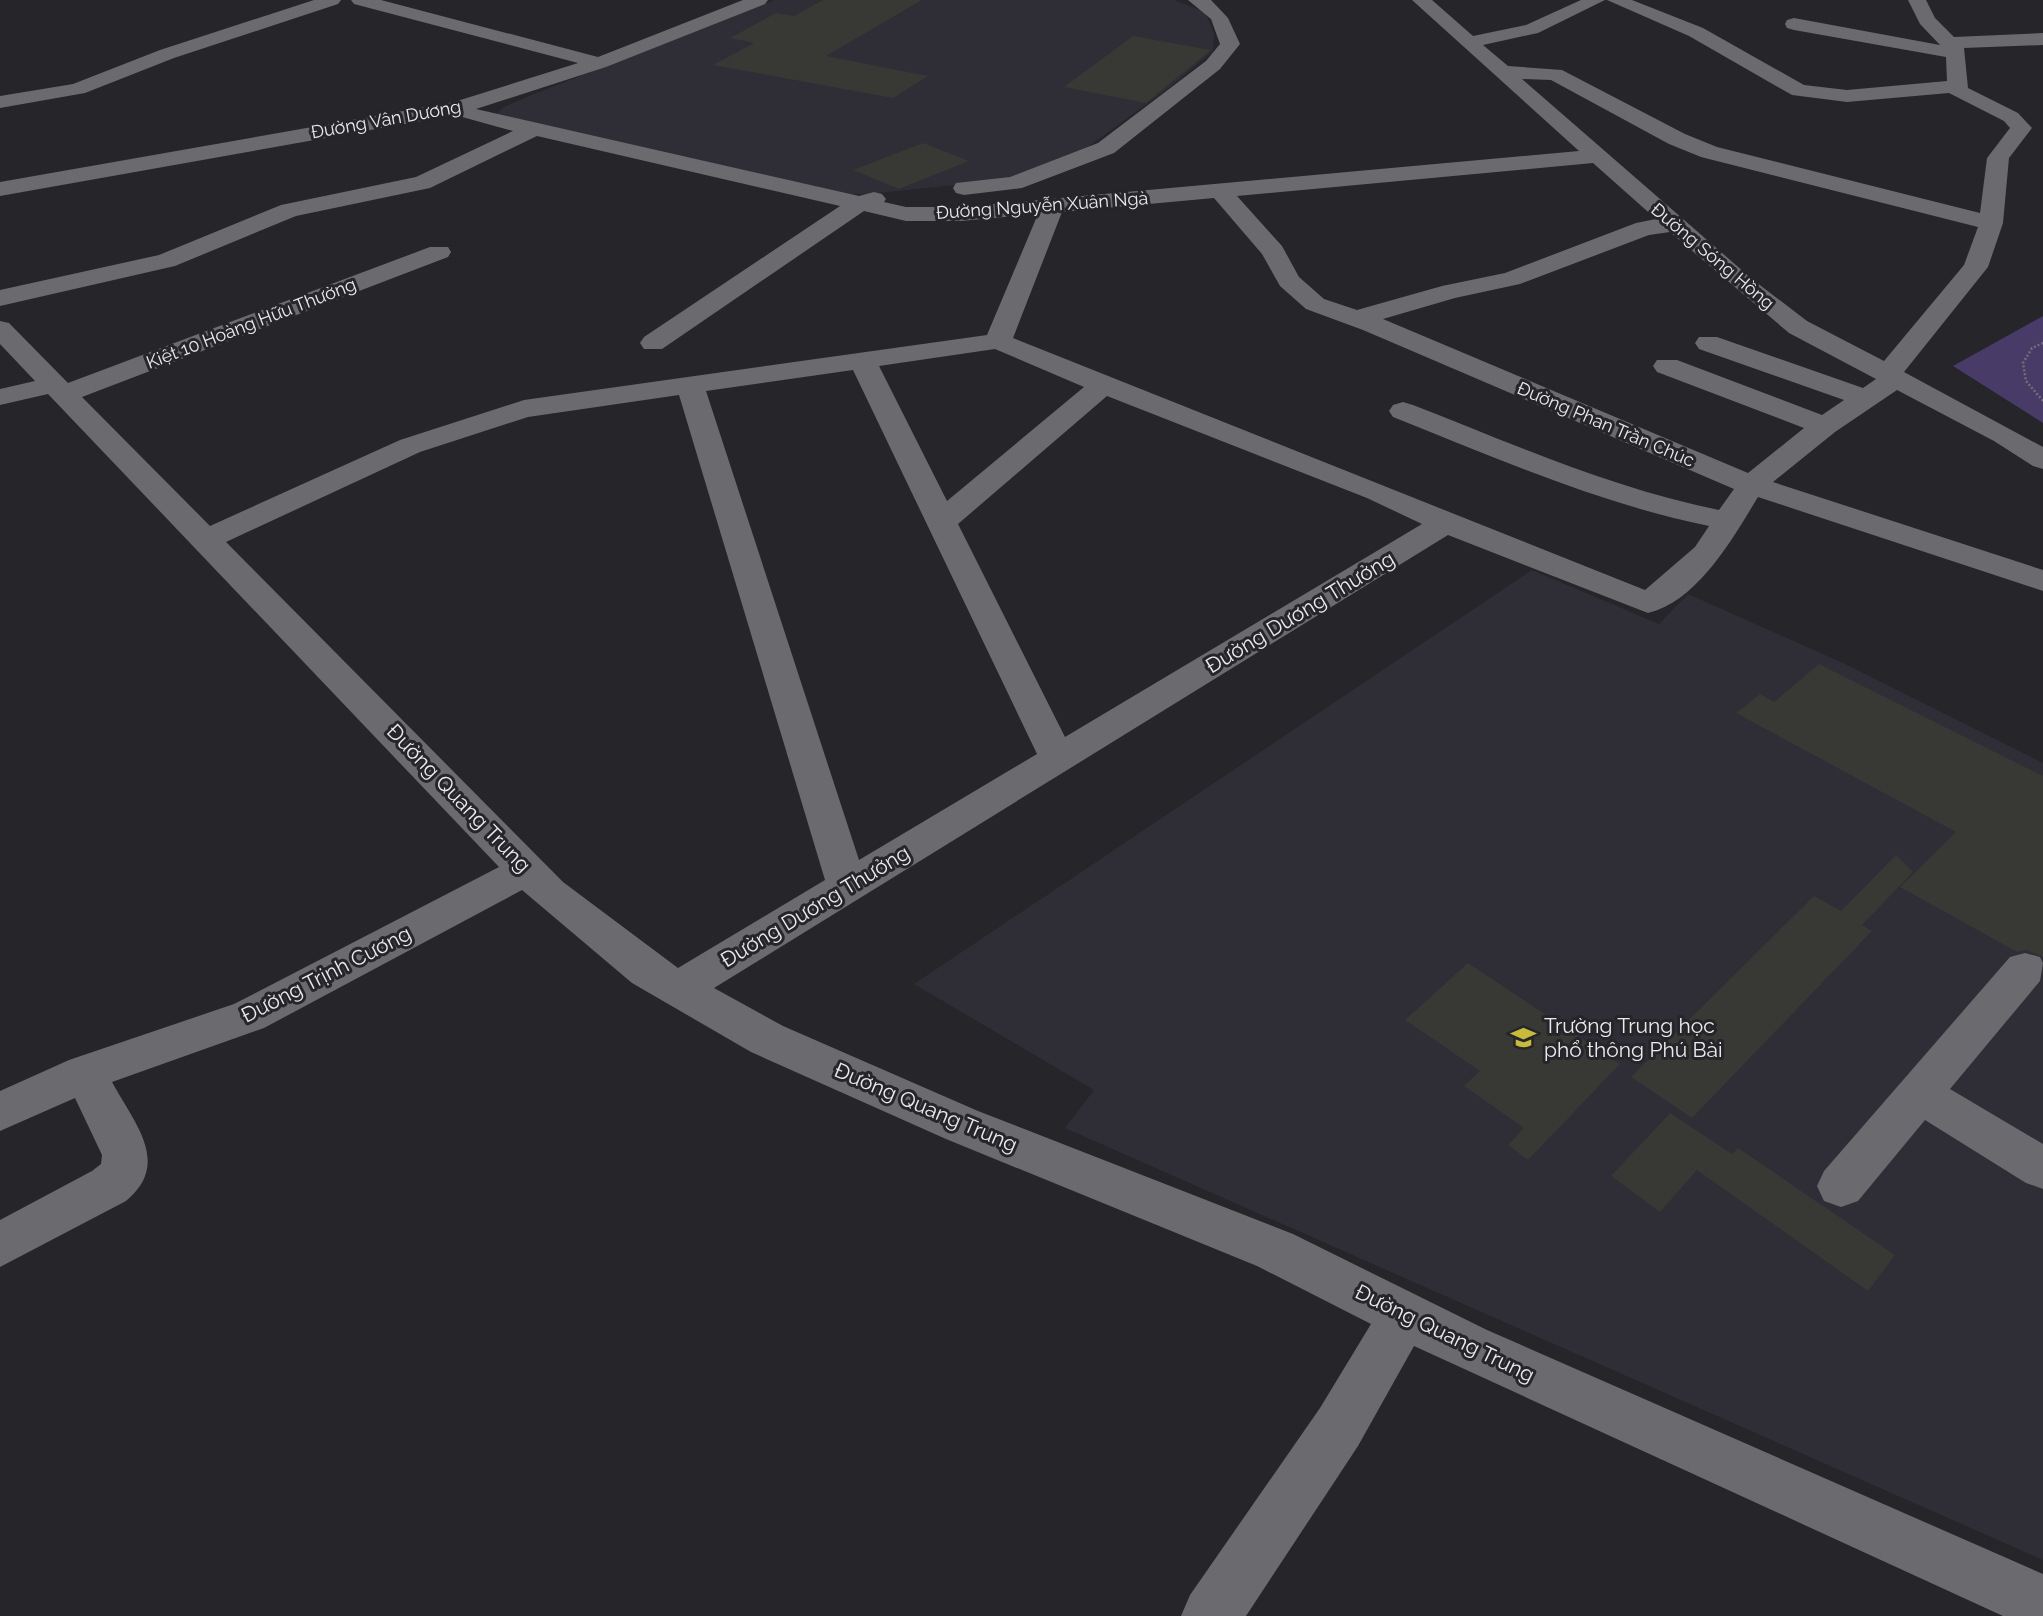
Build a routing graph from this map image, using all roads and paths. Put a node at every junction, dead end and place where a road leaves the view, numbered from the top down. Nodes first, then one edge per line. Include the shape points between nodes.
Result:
1 (332, 0) edge
2 (360, 0) edge
3 (759, 0) edge
4 (1421, 0) edge
5 (1596, 0) edge
6 (1616, 0) edge
7 (1917, 0) edge
8 (1234, 2) dead end
9 (388, 3) edge
10 (1204, 3) edge
11 (1794, 24) dead end
12 (2043, 39) edge
13 (1469, 42) junction
14 (1952, 48) junction
15 (599, 63) junction
16 (1503, 72) junction
17 (1958, 86) junction
18 (0, 102) edge
19 (457, 108) junction
20 (534, 130) junction
21 (1597, 156) junction
22 (0, 189) edge
23 (938, 190) dead end
24 (1219, 190) junction
25 (911, 193) dead end
26 (859, 204) junction
27 (1053, 206) junction
28 (1991, 223) junction
29 (1674, 224) junction
30 (439, 252) dead end
31 (0, 298) edge
32 (1355, 319) junction
33 (0, 329) edge
34 (998, 341) junction
35 (653, 343) dead end
36 (1708, 343) dead end
37 (2043, 343) edge
38 (862, 360) junction
39 (1667, 366) dead end
40 (1884, 384) junction
41 (690, 385) junction
42 (1103, 385) junction
43 (57, 390) junction
44 (0, 397) edge
45 (2043, 401) edge
46 (1403, 411) dead end
47 (1825, 426) junction
48 (2043, 460) edge
49 (1751, 485) junction
50 (1728, 520) junction
51 (942, 522) junction
52 (1446, 523) junction
53 (205, 540) junction
54 (2043, 581) edge
55 (1058, 758) junction
56 (529, 869) junction
57 (847, 886) junction
58 (2025, 969) dead end
59 (678, 989) junction
60 (85, 1073) junction
61 (1920, 1094) junction
62 (0, 1112) edge
63 (2043, 1169) edge
64 (1841, 1186) dead end
65 (0, 1245) edge
66 (1404, 1315) junction
67 (2043, 1604) edge
68 (1211, 1616) edge

1 - 18 street via 167,54 78,89
2 - 9 street
3 - 15 street, Đường Vân Dương
4 - 13 street, Đường Sóng Hồng
5 - 13 street via 1531,29
6 - 17 street via 1696,32 1799,91 1847,96
7 - 14 street via 1927,20
8 - 10 street
9 - 15 street
10 - 23 street via 1222,18 1230,44 1213,65 1106,148 1014,183
11 - 14 street
12 - 14 street
13 - 16 street, Đường Sóng Hồng
14 - 17 street
15 - 19 street, Đường Vân Dương
16 - 21 street, Đường Sóng Hồng
16 - 28 street via 1555,74 1709,152
17 - 28 street via 1958,91 2011,117 2021,128 1998,158
19 - 20 street, Đường Nguyễn Xuân Ngà
19 - 22 street, Đường Vân Dương
20 - 26 street, Đường Nguyễn Xuân Ngà
20 - 31 street via 422,183 289,210 166,261
21 - 24 street, Đường Nguyễn Xuân Ngà
21 - 29 street, Đường Sóng Hồng
24 - 27 street, Đường Nguyễn Xuân Ngà
24 - 32 street, Đường Phan Trần Chúc via 1273,251 1289,281 1315,304
25 - 26 street
26 - 27 street, Đường Nguyễn Xuân Ngà via 920,214
26 - 35 street
27 - 34 street
28 - 40 street via 1976,267
29 - 32 street via 1644,228 1510,279
29 - 40 street, Đường Sóng Hồng via 1798,327
30 - 43 street, Kiệt 10 Hoàng Hữu Thường
32 - 49 street, Đường Phan Trần Chúc
33 - 43 street, Đường Quang Trung
34 - 38 street
34 - 42 street
36 - 40 street via 1791,370
37 - 45 path via 2032,348 2023,363 2026,381
38 - 41 street
38 - 51 street
39 - 47 street
40 - 47 street
40 - 48 street, Đường Sóng Hồng via 2004,435
41 - 53 street via 524,410 410,446
41 - 57 street
42 - 51 street
42 - 52 street
43 - 44 street, Kiệt 10 Hoàng Hữu Thường
43 - 53 street, Đường Quang Trung
46 - 50 street via 1541,466 1679,511
47 - 49 street
49 - 50 street
49 - 54 street, Đường Phan Trần Chúc
50 - 52 street via 1707,553 1648,603
51 - 55 street
52 - 55 street, Đường Dương Thưởng
53 - 56 street, Đường Quang Trung
55 - 57 street, Đường Dương Thưởng
56 - 59 street, Đường Quang Trung via 549,892 625,954
56 - 60 street, Đường Trịnh Cương via 249,1016
57 - 59 street, Đường Dương Thưởng
58 - 61 street
59 - 66 street, Đường Quang Trung via 767,1039 962,1125 1275,1250
60 - 62 street, Đường Trịnh Cương
60 - 65 street via 126,1155 124,1174
61 - 63 street
61 - 64 street
66 - 67 street, Đường Quang Trung
66 - 68 street via 1339,1427

